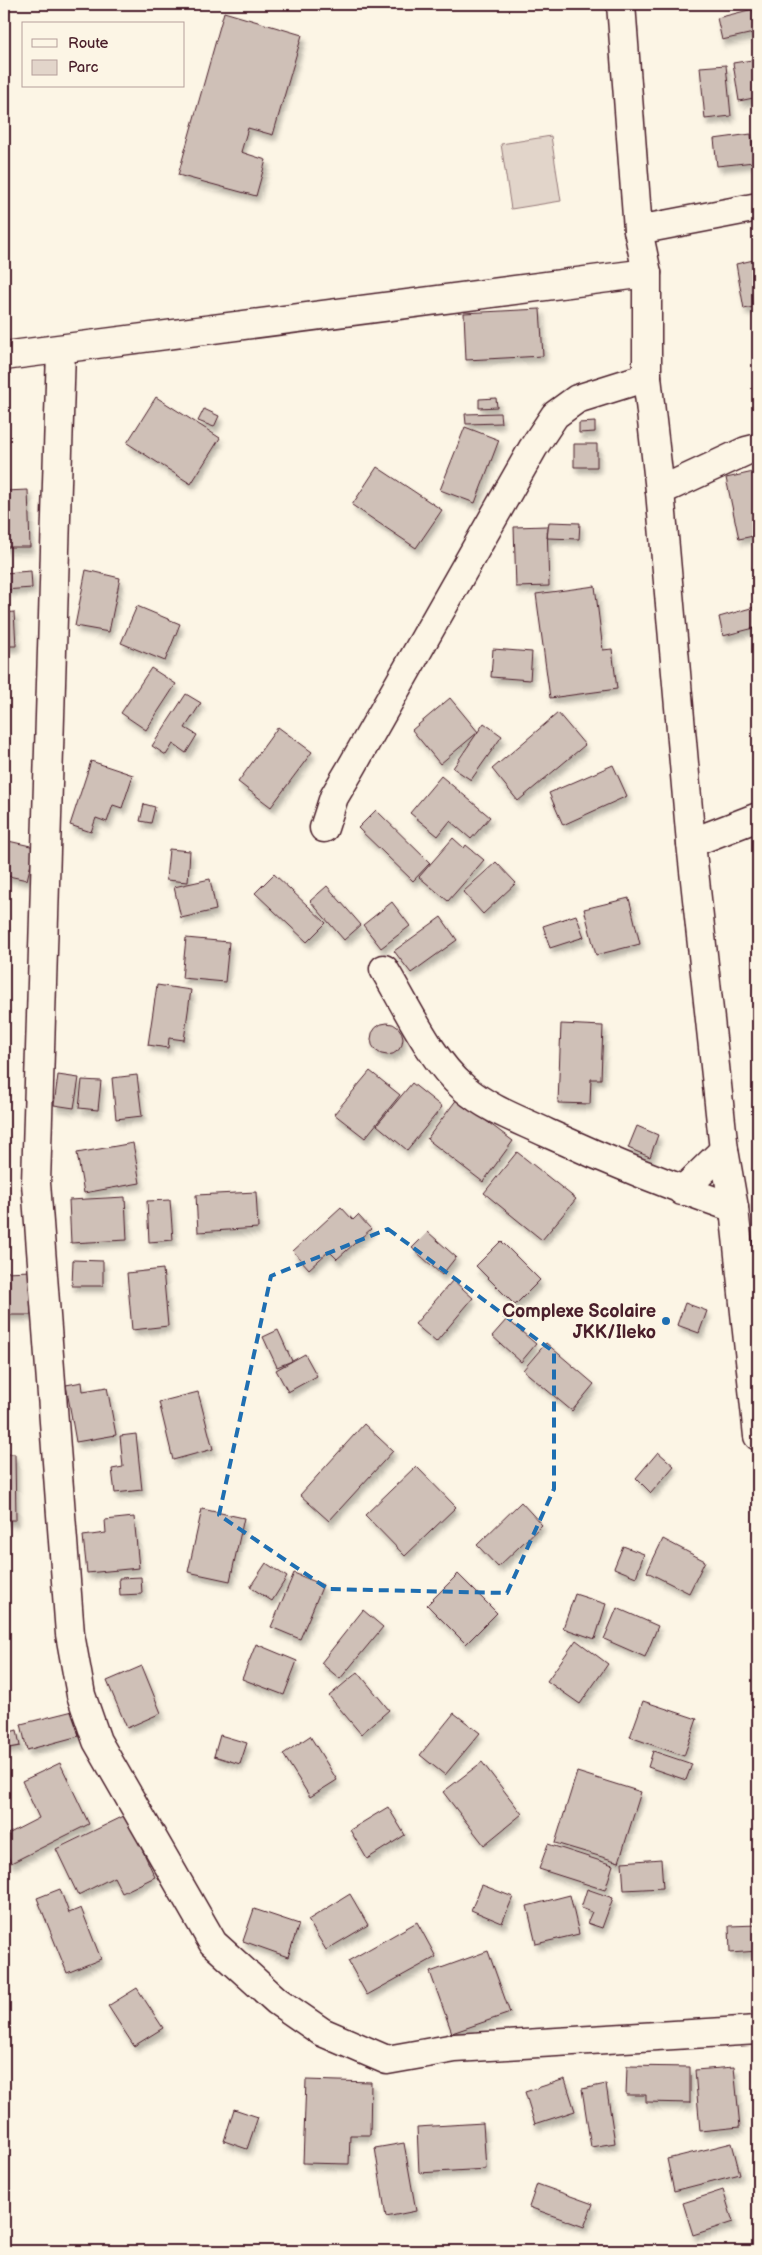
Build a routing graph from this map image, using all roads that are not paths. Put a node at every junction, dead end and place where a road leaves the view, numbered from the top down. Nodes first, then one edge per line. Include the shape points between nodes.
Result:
1 (621, 4) edge
2 (758, 207) edge
3 (638, 230) junction
4 (647, 273) junction
5 (61, 350) junction
6 (4, 356) edge
7 (647, 377) junction
8 (758, 448) edge
9 (660, 491) junction
10 (758, 817) edge
11 (324, 828) dead end
12 (691, 843) junction
13 (384, 969) dead end
14 (724, 1150) junction
15 (682, 1190) junction
16 (734, 1208) junction
17 (758, 1436) edge
18 (758, 2030) edge

1 - 3 main road
2 - 3 main road
3 - 4 main road
4 - 5 main road
4 - 7 main road
5 - 6 main road
5 - 18 main road via 36,1183 70,1634 81,1695 97,1741 213,1943 277,2001 322,2032 387,2060 455,2048
7 - 9 main road
7 - 11 main road via 577,399 555,415 533,448 334,797
8 - 9 main road
9 - 12 main road
10 - 12 main road
12 - 14 main road
13 - 15 main road via 437,1057 464,1088 500,1111
14 - 15 main road
14 - 16 main road
15 - 16 main road
16 - 17 main road

